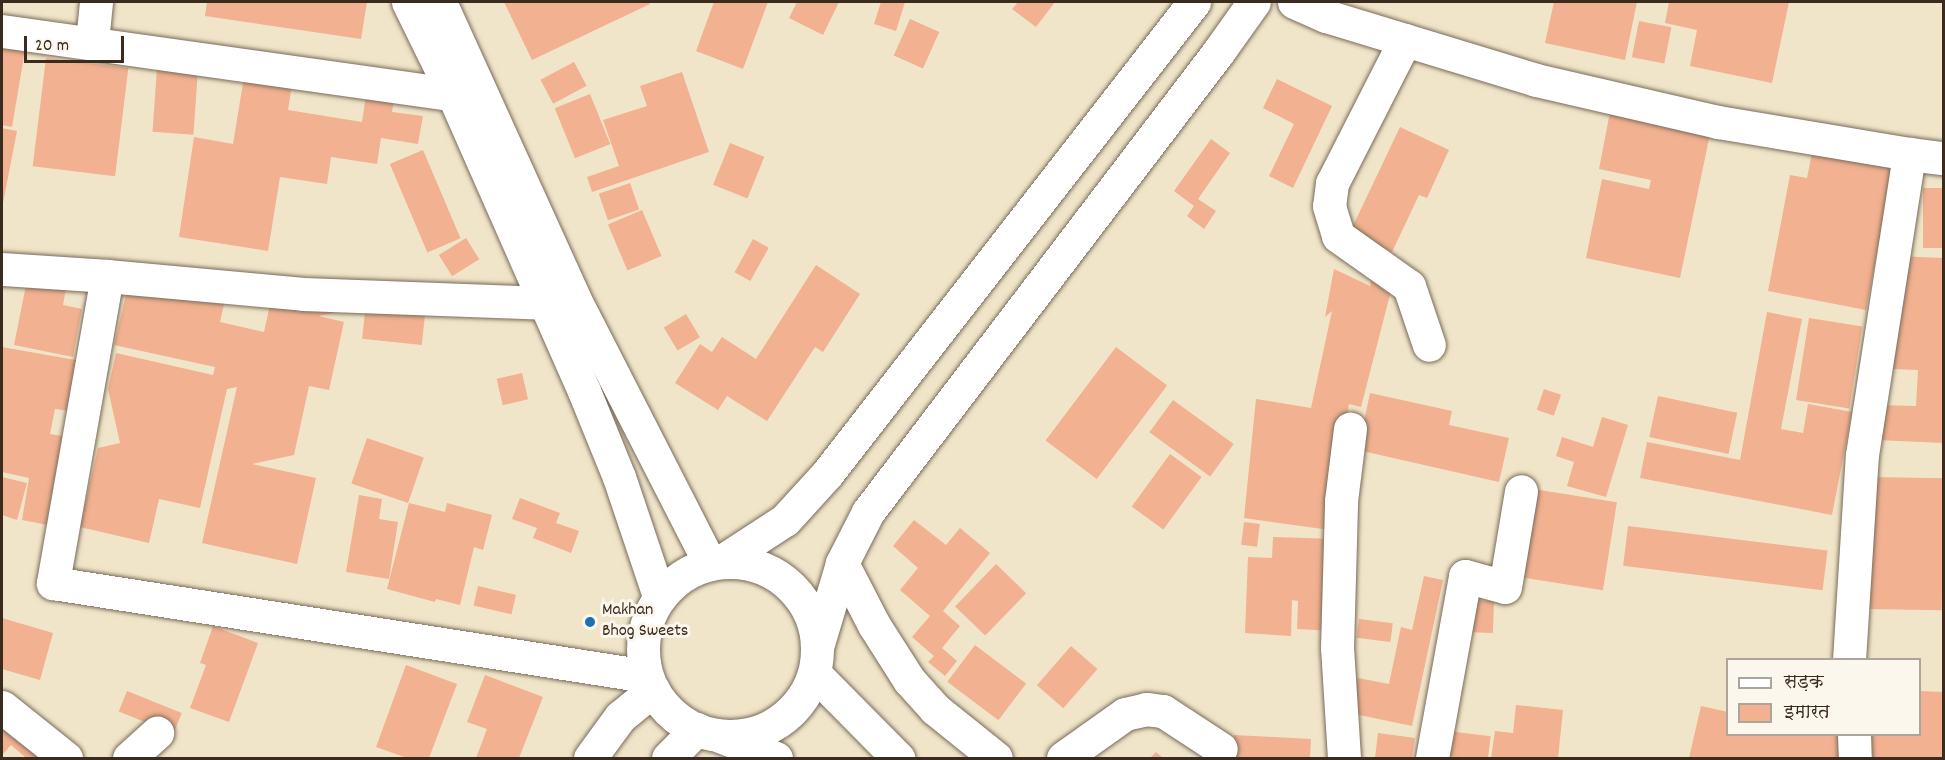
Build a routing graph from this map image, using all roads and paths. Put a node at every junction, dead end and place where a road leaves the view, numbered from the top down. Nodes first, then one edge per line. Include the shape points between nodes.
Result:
1 (96, 2) edge
2 (408, 2) edge
3 (440, 2) edge
4 (1194, 2) edge
5 (1254, 2) edge
6 (1294, 2) edge
7 (2, 31) edge
8 (1405, 40) junction
9 (92, 42) junction
10 (453, 94) junction
11 (1909, 154) junction
12 (1944, 158) edge
13 (2, 269) edge
14 (107, 276) junction
15 (559, 300) junction
16 (1429, 345) dead end
17 (1350, 429) dead end
18 (1521, 491) dead end
19 (716, 562) junction
20 (842, 563) junction
21 (659, 596) junction
22 (1849, 658) edge
23 (815, 660) junction
24 (650, 683) junction
25 (2, 707) edge
26 (706, 732) junction
27 (157, 734) dead end
28 (1854, 736) edge
29 (1221, 749) dead end
30 (66, 759) edge
31 (129, 759) edge
32 (590, 759) edge
33 (668, 759) edge
34 (776, 759) edge
35 (898, 759) edge
36 (996, 759) edge
37 (1063, 759) edge
38 (1344, 759) edge
39 (1432, 759) edge
40 (1856, 759) edge

1 - 9 main road
2 - 10 main road
3 - 15 main road
4 - 19 main road via 826,474 785,520
5 - 20 main road via 868,512
6 - 8 main road
7 - 9 main road
8 - 11 main road via 1536,80 1707,120
8 - 16 main road via 1332,183 1329,206 1338,236 1409,286
9 - 10 main road
10 - 15 main road
11 - 12 main road
11 - 22 main road via 1862,455
13 - 14 main road
14 - 15 main road via 303,294
14 - 24 main road via 53,583
15 - 19 main road
15 - 21 main road
17 - 38 main road via 1341,501 1337,648
18 - 39 main road via 1505,587 1466,576
19 - 21 main road via 682,576
19 - 23 main road via 746,562 768,570 788,584 804,602 813,624
20 - 23 main road
20 - 36 main road via 874,626 909,680 935,709
21 - 24 main road via 646,621 642,648
23 - 26 main road via 805,693 793,710 776,723 737,736
23 - 35 main road
24 - 26 main road via 671,713
24 - 32 main road
25 - 30 main road
26 - 33 main road
26 - 34 main road
27 - 31 main road
28 - 40 main road
29 - 37 main road via 1163,711 1146,709 1125,714

